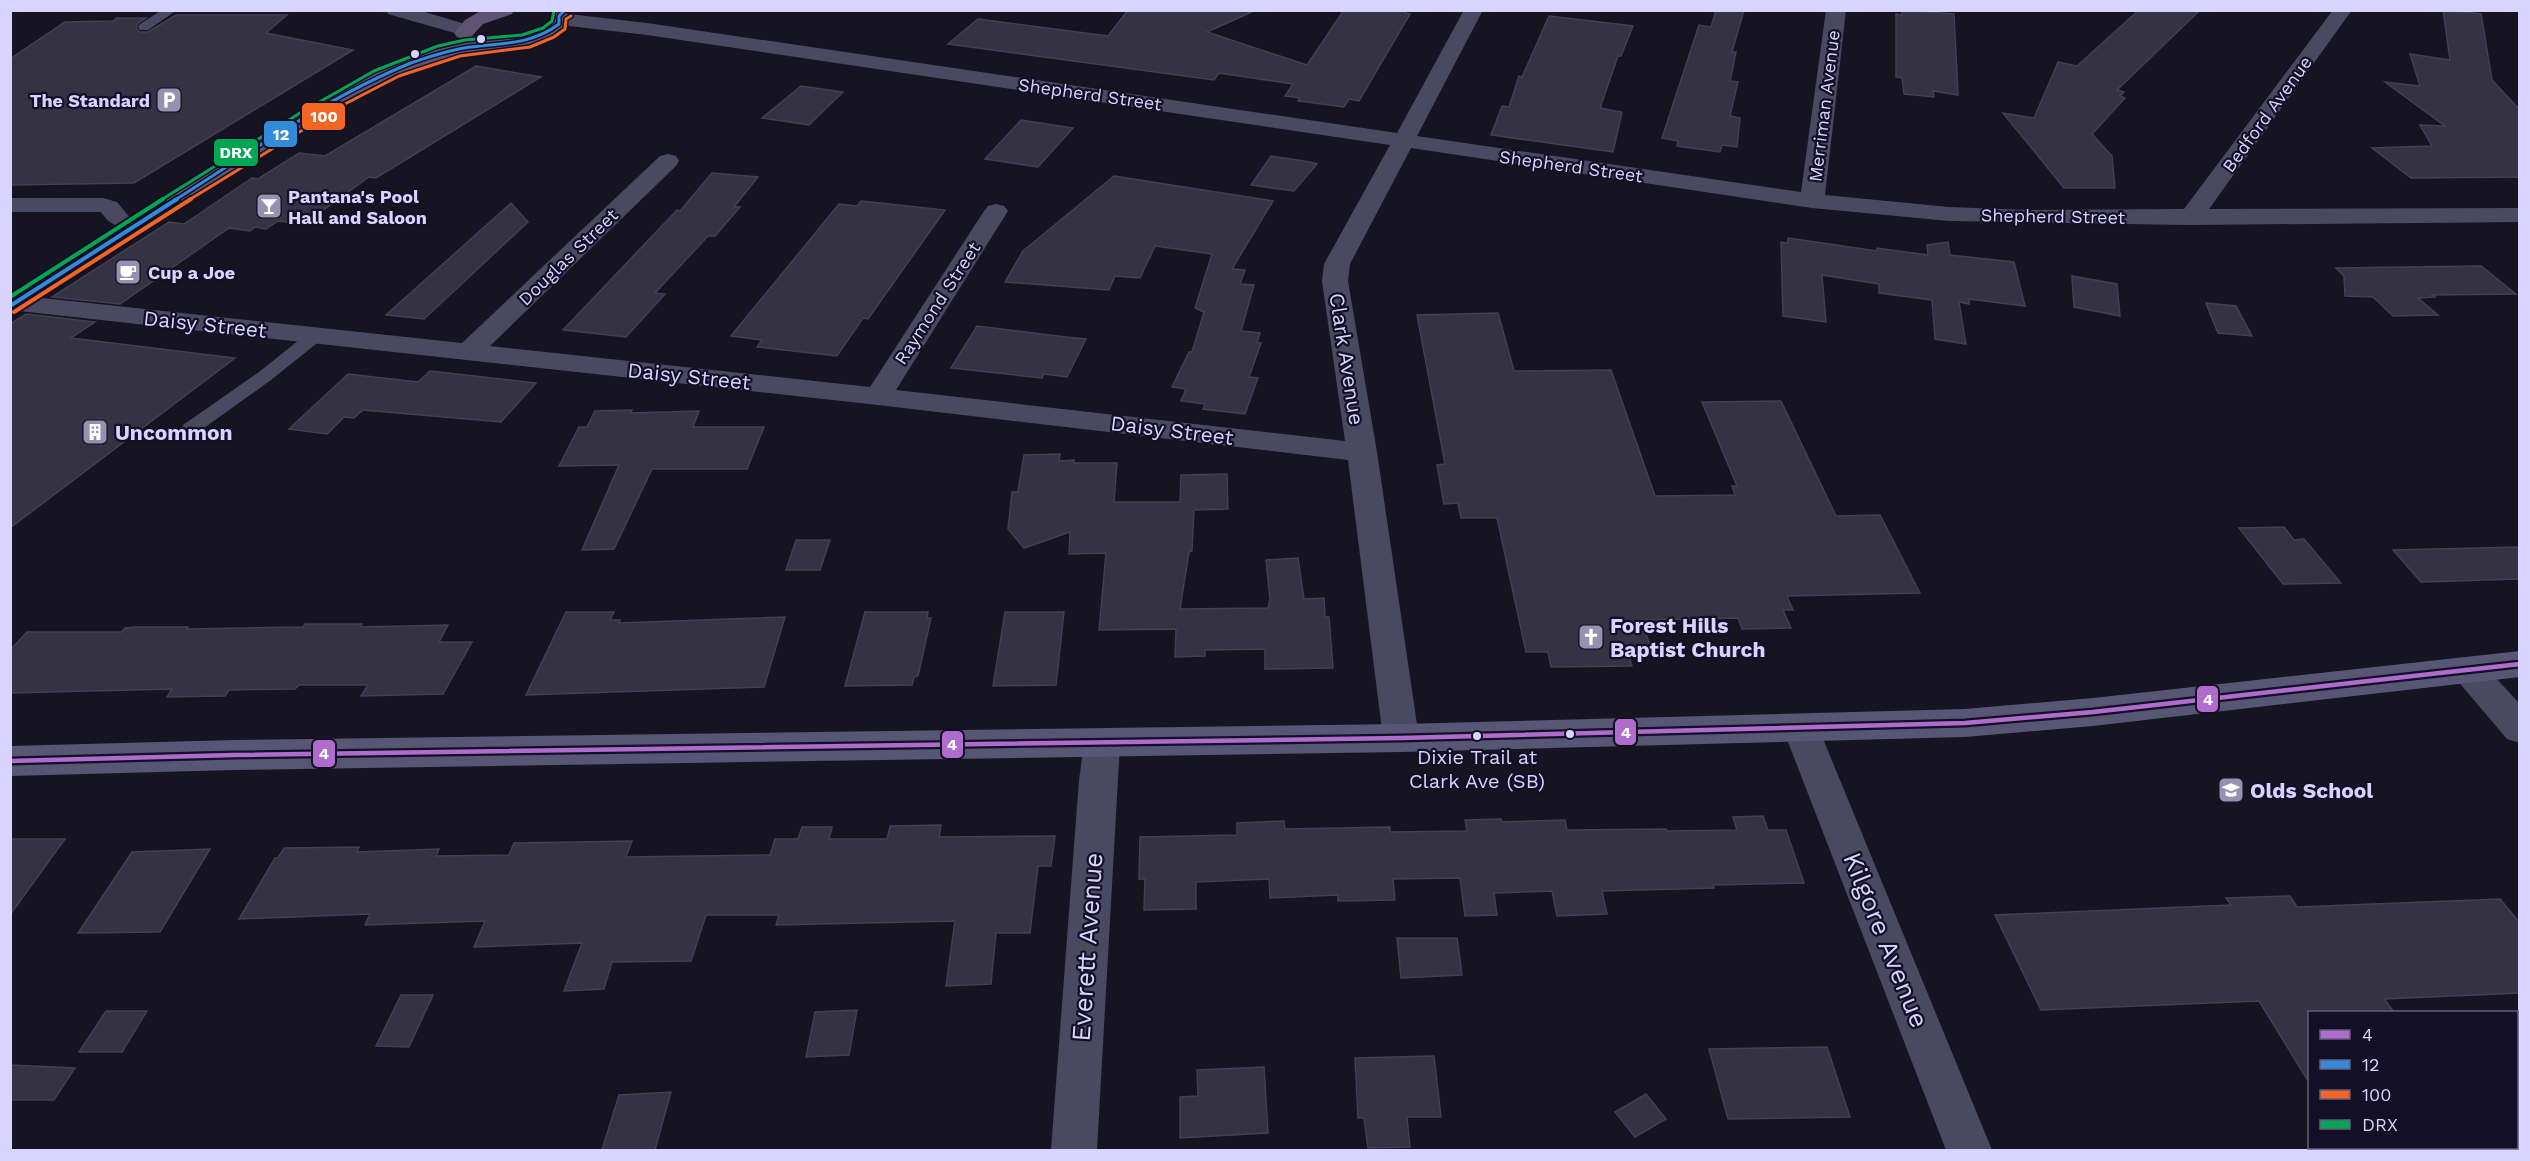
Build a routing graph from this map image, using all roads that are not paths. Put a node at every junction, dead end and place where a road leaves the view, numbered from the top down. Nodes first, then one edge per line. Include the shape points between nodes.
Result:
1 (171, 10) edge
2 (395, 10) edge
3 (1474, 10) edge
4 (1836, 10) edge
5 (2343, 10) edge
6 (497, 12) edge
7 (558, 14) edge
8 (418, 16) junction
9 (144, 27) dead end
10 (629, 27) junction
11 (464, 31) junction
12 (541, 36) junction
13 (493, 45) junction
14 (1403, 141) junction
15 (668, 161) dead end
16 (1812, 201) junction
17 (10, 205) edge
18 (996, 211) dead end
19 (2520, 215) edge
20 (2190, 218) junction
21 (119, 219) junction
22 (12, 300) edge
23 (315, 336) junction
24 (467, 353) junction
25 (878, 396) junction
26 (190, 429) dead end
27 (1362, 452) junction
28 (2520, 664) edge
29 (2468, 670) junction
30 (1802, 729) junction
31 (2520, 729) edge
32 (1401, 738) junction
33 (1102, 744) junction
34 (10, 761) edge
35 (1074, 1150) edge
36 (1969, 1150) edge

1 - 9 lane
2 - 8 street
3 - 14 street, Clark Avenue
4 - 16 street, Merriman Avenue
5 - 20 street, Bedford Avenue
6 - 8 street
6 - 11 main road via 469,24
7 - 10 street, Shepherd Street
7 - 12 main road via 556,27
8 - 11 street
10 - 12 street, Shepherd Street
10 - 14 street, Shepherd Street
11 - 13 main road via 471,42
11 - 21 main road via 303,107
12 - 13 main road
13 - 22 main road via 432,56 371,81
14 - 16 street, Shepherd Street
14 - 27 street, Clark Avenue via 1337,264 1335,281
15 - 24 street, Douglas Street
16 - 20 street, Shepherd Street via 1949,214
17 - 21 street via 96,204 109,207
18 - 25 street, Raymond Street
19 - 20 street, Shepherd Street
21 - 22 main road
22 - 23 street, Daisy Street
23 - 24 street, Daisy Street
23 - 26 lane
24 - 25 street, Daisy Street
25 - 27 street, Daisy Street
27 - 32 street, Clark Avenue
28 - 29 main road
29 - 30 main road via 2093,712 1965,723
29 - 31 street
30 - 32 main road
30 - 36 street, Kilgore Avenue
32 - 33 main road
33 - 34 main road
33 - 35 street, Everett Avenue

